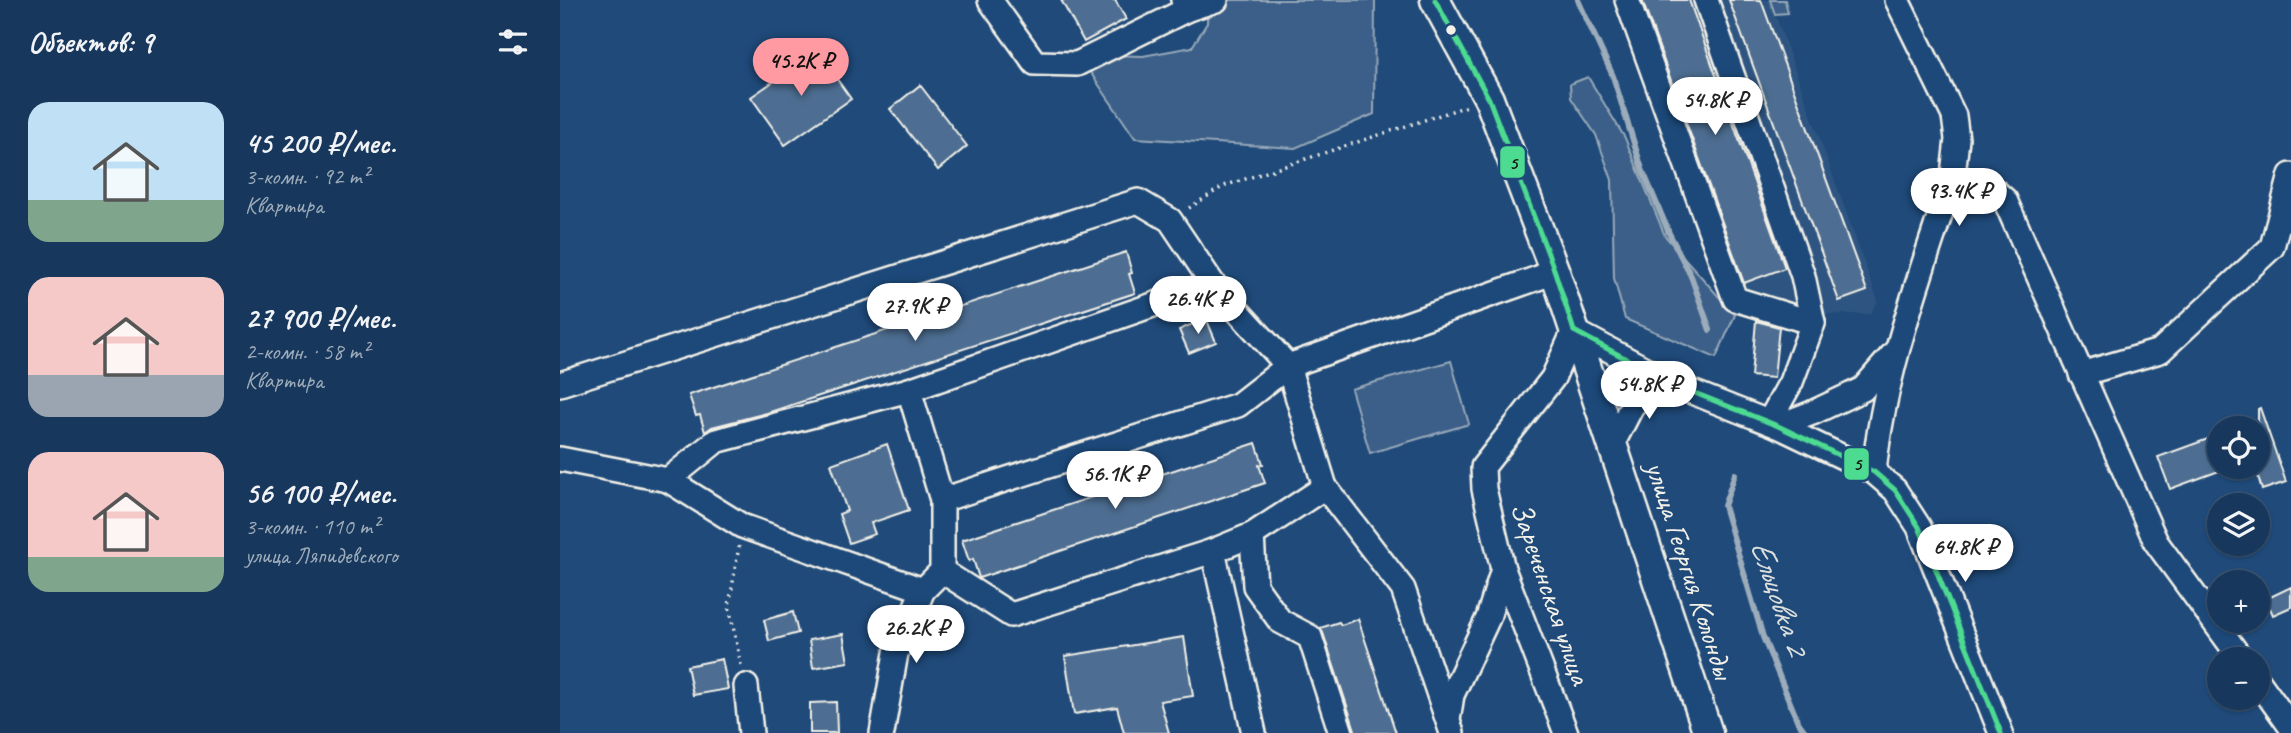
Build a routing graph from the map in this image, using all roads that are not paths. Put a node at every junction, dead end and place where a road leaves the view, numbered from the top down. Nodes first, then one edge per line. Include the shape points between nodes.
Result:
1 (990, 0) edge
2 (1216, 0) edge
3 (1435, 0) edge
4 (1627, 0) edge
5 (1706, 0) edge
6 (1897, 0) edge
7 (1186, 4) edge
8 (1953, 175) junction
9 (2291, 175) edge
10 (1555, 272) junction
11 (1213, 285) junction
12 (1813, 323) junction
13 (1574, 331) junction
14 (1899, 348) junction
15 (1288, 366) junction
16 (2081, 373) junction
17 (560, 384) edge
18 (1677, 386) junction
19 (909, 390) junction
20 (1774, 424) junction
21 (1613, 443) junction
22 (560, 459) edge
23 (1874, 472) junction
24 (668, 480) junction
25 (1325, 487) junction
26 (942, 499) junction
27 (1252, 535) junction
28 (1213, 551) junction
29 (1503, 569) junction
30 (942, 570) junction
31 (923, 590) junction
32 (2233, 647) edge
33 (746, 686) road end
34 (2270, 698) edge
35 (1450, 727) edge
36 (2291, 727) edge
37 (751, 733) edge
38 (882, 733) edge
39 (1254, 733) edge
40 (1341, 733) edge
41 (1566, 733) edge
42 (1709, 733) edge
43 (2001, 733) edge

1 - 7 street via 1035,64 1077,64
2 - 7 street
3 - 10 main road, улица Георгия Колонды via 1489,99
4 - 12 street via 1735,299
5 - 12 street via 1803,276
6 - 8 street via 1954,116
8 - 14 street
8 - 16 street via 2005,200
9 - 16 street via 2272,247 2160,351
10 - 13 main road, улица Георгия Колонды
10 - 15 street
11 - 15 street
11 - 17 street via 1170,220 1138,201
11 - 19 street
12 - 20 street
13 - 18 street
13 - 21 main road, улица Георгия Колонды
13 - 29 street, Зареченская улица via 1553,377 1483,467
14 - 20 street via 1863,389 1812,413
14 - 23 street via 1885,395
15 - 25 street
15 - 26 street via 1238,405
16 - 32 street via 2156,542
18 - 20 street
18 - 21 street via 1646,391 1632,406
19 - 24 street via 716,441
19 - 26 street
20 - 23 street
21 - 42 main road, улица Георгия Колонды
22 - 24 street
23 - 43 street via 1895,490 1919,527
24 - 31 street via 742,526
25 - 27 street
25 - 35 street via 1403,589
26 - 30 street
27 - 28 street
27 - 40 street via 1255,586 1280,621 1310,637
28 - 30 street via 1011,615
28 - 39 street
29 - 35 street via 1488,618 1452,695
29 - 41 street, Зареченская улица
30 - 31 street
31 - 38 street via 896,653
33 - 37 street
34 - 36 street

